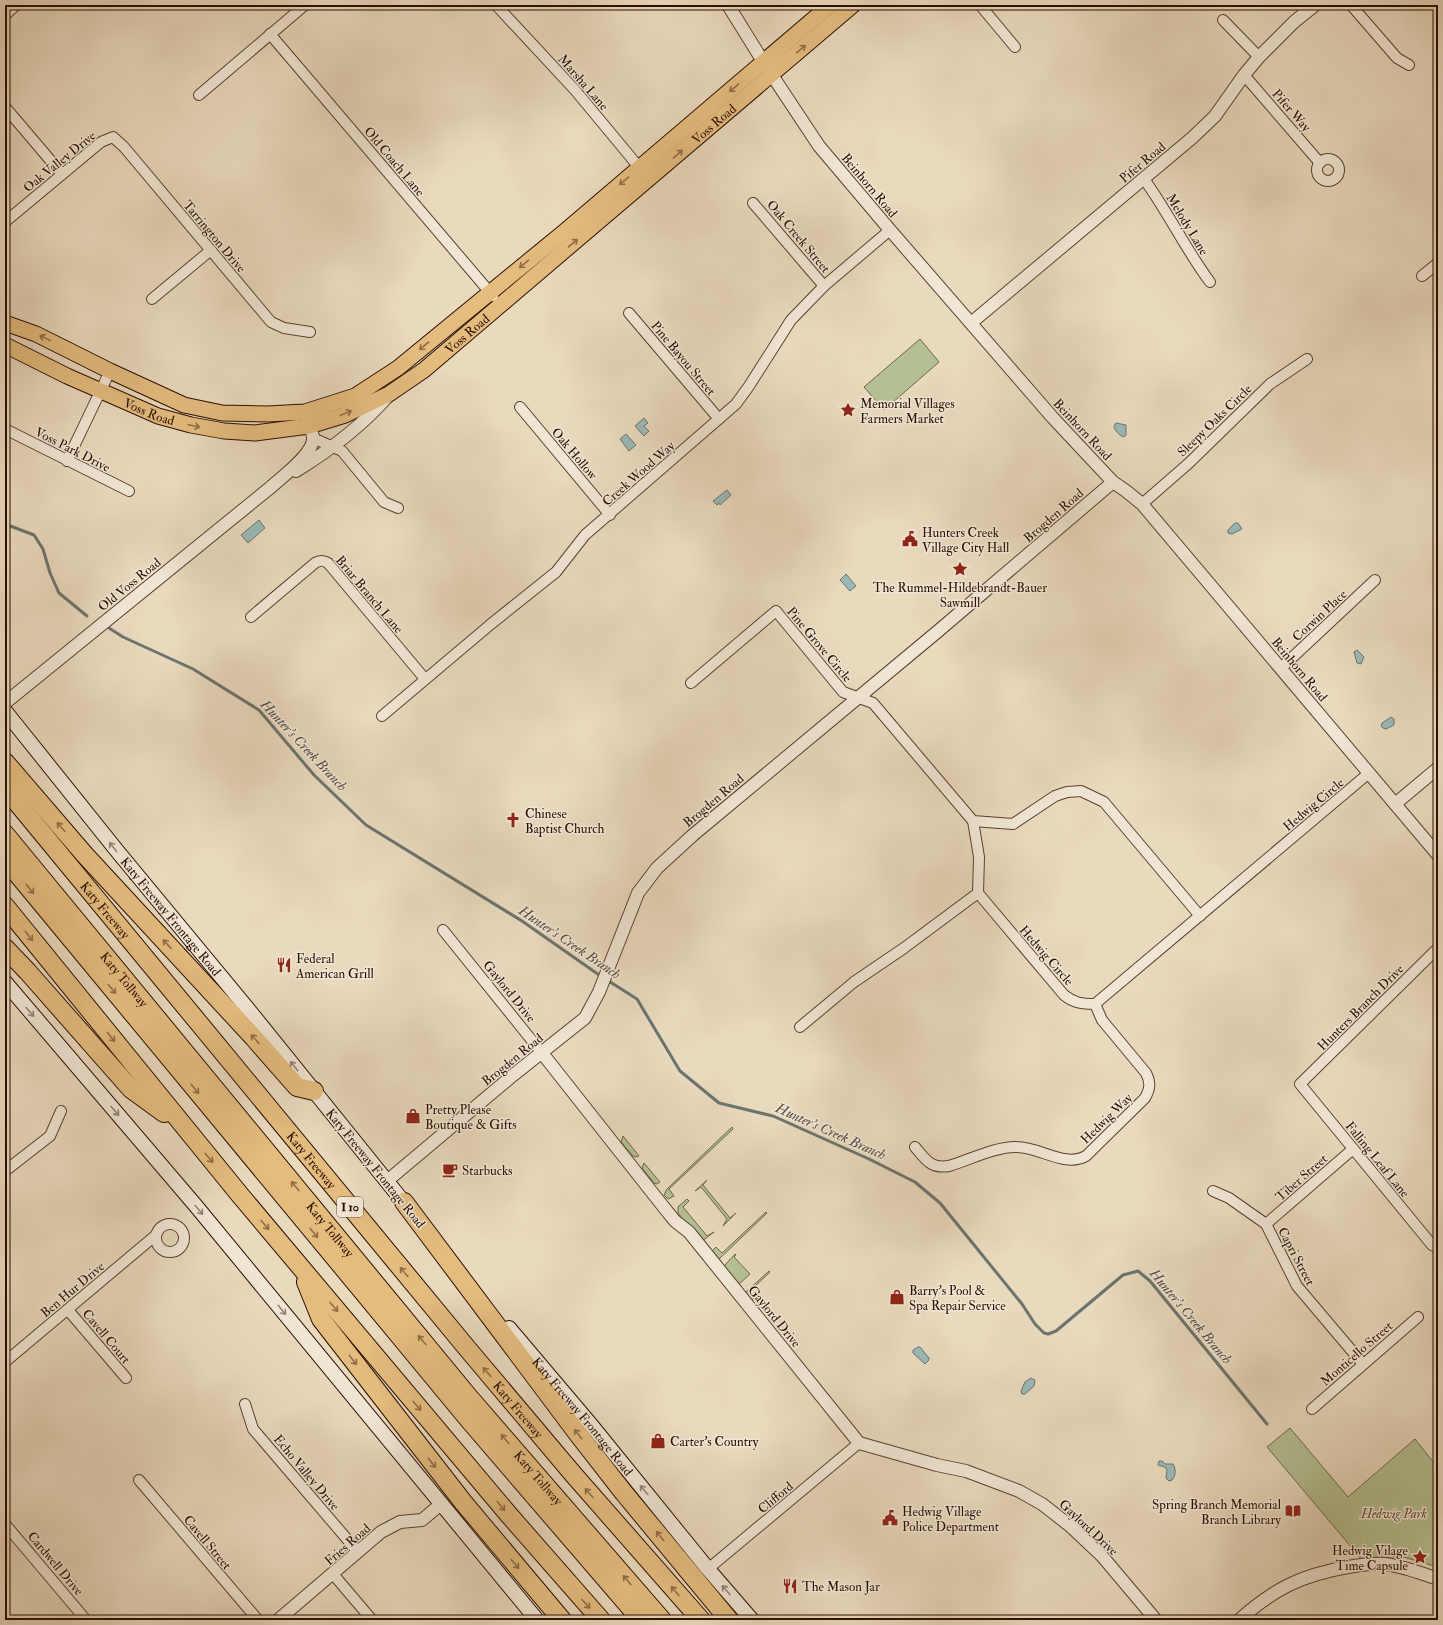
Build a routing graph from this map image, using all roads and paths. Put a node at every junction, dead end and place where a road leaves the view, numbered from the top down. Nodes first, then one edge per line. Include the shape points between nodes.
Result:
1 (16, 5) edge
2 (305, 5) edge
3 (496, 5) edge
4 (728, 5) edge
5 (830, 5) edge
6 (852, 5) edge
7 (980, 5) edge
8 (1315, 5) edge
9 (1351, 5) edge
10 (5, 15) edge
11 (1224, 20) dead end
12 (270, 34) junction
13 (1015, 47) dead end
14 (1259, 57) junction
15 (1409, 65) dead end
16 (768, 68) junction
17 (1244, 75) junction
18 (199, 96) dead end
19 (5, 107) edge
20 (112, 137) joint
21 (1320, 163) dead end
22 (639, 167) junction
23 (62, 174) junction
24 (649, 179) junction
25 (1144, 179) junction
26 (753, 203) dead end
27 (5, 222) edge
28 (890, 230) junction
29 (210, 250) junction
30 (1438, 263) edge
31 (1422, 276) dead end
32 (1210, 282) dead end
33 (824, 286) junction
34 (490, 292) junction
35 (152, 300) dead end
36 (501, 305) junction
37 (629, 313) dead end
38 (5, 323) edge
39 (971, 323) junction
40 (310, 332) dead end
41 (5, 345) edge
42 (1307, 359) dead end
43 (110, 371) junction
44 (100, 391) junction
45 (389, 394) junction
46 (520, 407) dead end
47 (305, 412) junction
48 (719, 419) junction
49 (5, 429) edge
50 (311, 432) junction
51 (333, 446) junction
52 (67, 461) junction
53 (1113, 482) junction
54 (271, 487) junction
55 (129, 491) dead end
56 (1142, 504) junction
57 (398, 508) dead end
58 (610, 514) junction
59 (1375, 580) dead end
60 (252, 617) dead end
61 (1281, 668) junction
62 (425, 679) junction
63 (691, 683) dead end
64 (859, 697) junction
65 (5, 703) edge
66 (5, 711) edge
67 (382, 716) dead end
68 (5, 762) edge
69 (1438, 768) edge
70 (1369, 774) junction
71 (5, 788) edge
72 (1395, 804) junction
73 (972, 821) junction
74 (5, 834) edge
75 (1438, 855) edge
76 (5, 859) edge
77 (978, 894) junction
78 (5, 906) edge
79 (1200, 916) junction
80 (443, 930) dead end
81 (5, 948) edge
82 (1438, 948) edge
83 (5, 982) edge
84 (1095, 1004) junction
85 (800, 1027) dead end
86 (542, 1053) junction
87 (1300, 1084) joint
88 (314, 1091) junction
89 (61, 1111) dead end
90 (184, 1128) junction
91 (915, 1147) dead end
92 (1353, 1149) junction
93 (5, 1171) edge
94 (387, 1181) junction
95 (1213, 1191) dead end
96 (404, 1202) junction
97 (1266, 1224) junction
98 (156, 1235) dead end
99 (1438, 1248) edge
100 (300, 1266) junction
101 (68, 1310) junction
102 (1418, 1317) dead end
103 (5, 1362) edge
104 (1363, 1364) junction
105 (126, 1378) dead end
106 (245, 1404) dead end
107 (1312, 1409) dead end
108 (859, 1443) junction
109 (139, 1480) dead end
110 (441, 1504) junction
111 (5, 1524) edge
112 (358, 1552) junction
113 (708, 1569) junction
114 (333, 1574) junction
115 (1438, 1579) edge
116 (86, 1620) edge
117 (258, 1620) edge
118 (278, 1620) edge
119 (372, 1620) edge
120 (537, 1620) edge
121 (562, 1620) edge
122 (601, 1620) edge
123 (641, 1620) edge
124 (662, 1620) edge
125 (700, 1620) edge
126 (729, 1620) edge
127 (752, 1620) edge
128 (1156, 1620) edge
129 (1239, 1620) edge

1 - 10 street
2 - 12 street
3 - 22 street, Marsha Lane via 575,90
4 - 16 street, Beinhorn Road
5 - 16 main road, Voss Road
16 -> 6 main road, Voss Road
7 - 13 street
8 - 14 street, Pifer Road
9 - 15 street via 1397,58
11 - 14 street
12 - 18 street
12 - 34 street, Old Coach Lane
14 - 17 street, Pifer Road
16 -> 22 main road, Voss Road
24 -> 16 main road, Voss Road
16 - 28 street, Beinhorn Road via 819,146
17 - 21 street, Pifer Way
17 - 25 street, Pifer Road via 1215,116
19 - 23 street
20 - 23 street, Oak Valley Drive via 101,142
20 - 29 street, Tarrington Drive via 124,147
22 - 24 street, Marsha Lane
22 -> 34 main road, Voss Road
23 - 27 street, Oak Valley Drive
36 -> 24 main road, Voss Road
25 - 32 street, Melody Lane
25 - 39 street, Pifer Road
26 - 33 street, Oak Creek Street
28 - 33 street, Creek Wood Way
28 - 39 street, Beinhorn Road
29 - 35 street
29 - 40 street, Tarrington Drive via 271,322 284,328
30 - 31 street
33 - 48 street, Creek Wood Way via 791,320 736,404
34 - 36 street, Old Coach Lane
34 -> 47 main road, Voss Road via 398,368 355,396
36 - 45 main road, Voss Road via 424,370
37 - 48 street, Pine Bayou Street
43 -> 38 main road, Voss Road via 36,334
39 - 53 street, Beinhorn Road via 1052,418
41 - 44 main road, Voss Road
42 - 56 street, Sleepy Oaks Circle via 1270,384 1189,463
43 - 44 street
43 - 47 main road, Voss Road via 184,405 222,413
44 -> 50 main road, Voss Road via 158,416 191,425 255,433
44 - 52 street
50 -> 45 main road, Voss Road
45 - 51 street, Old Voss Road via 370,416
46 - 58 street, Oak Hollow
47 - 50 street
48 - 58 street, Creek Wood Way
49 - 52 street, Voss Park Drive
50 - 51 street
50 - 54 street, Old Voss Road via 310,449
51 - 54 street, Old Voss Road
51 - 57 street via 342,451 384,502
52 - 55 street, Voss Park Drive
53 - 56 street, Beinhorn Road
53 - 64 street, Brogden Road
54 - 65 street, Old Voss Road
56 - 61 street, Beinhorn Road
58 - 62 street, Creek Wood Way via 585,535 556,572
59 - 61 street, Corwin Place
60 - 62 street, Briar Branch Lane via 315,563 325,561
61 - 70 street, Beinhorn Road
62 - 67 street, Creek Wood Way
63 - 64 street, Pine Grove Circle via 776,611 844,692
64 - 73 street via 873,702
64 - 86 street, Brogden Road via 656,868 638,893 599,992 585,1018
88 -> 66 main road, Katy Freeway Frontage Road
88 -> 68 highway via 297,1087 85,855
69 - 72 street
70 - 72 street, Beinhorn Road
70 - 79 street, Hedwig Circle
125 -> 71 highway, Katy Freeway / I 10 via 466,1347
72 - 75 street, Beinhorn Road
73 - 77 street via 978,857
73 - 79 street via 1013,824 1055,796 1081,791 1093,796 1104,802
124 -> 74 highway, Katy Tollway via 468,1396
76 -> 123 highway, Katy Tollway via 468,1420
77 - 84 street, Hedwig Circle via 1064,995 1080,1004
77 - 85 street via 854,982
78 -> 90 highway
79 - 84 street, Hedwig Circle
80 - 86 street, Gaylord Drive
81 - 90 highway via 131,1089
82 - 87 street, Hunters Branch Drive
83 -> 110 main road via 196,1206
84 - 91 street, Hedwig Way via 1102,1020 1146,1073 1150,1087 1145,1098 1086,1156 1066,1160 1030,1148 1003,1148 940,1168 927,1161
86 - 94 street, Brogden Road
86 - 108 street, Gaylord Drive via 666,1210 699,1244
87 - 92 street, Falling Leaf Lane
88 - 94 main road, Katy Freeway Frontage Road
89 - 93 street via 50,1136
90 -> 100 highway
92 - 97 street, Tiber Street
92 - 99 street, Falling Leaf Lane via 1432,1245
94 - 96 main road, Katy Freeway Frontage Road
95 - 97 street, Capri Street via 1229,1198
113 -> 96 main road, Katy Freeway Frontage Road
126 -> 96 highway via 578,1434
97 - 104 street, Capri Street via 1297,1286
98 - 101 street, Ben Hur Drive
100 -> 121 highway via 321,1319 463,1502
100 -> 122 highway via 508,1515
101 - 103 street, Ben Hur Drive
101 - 105 street, Cavell Court
102 - 104 street, Monticello Street
104 - 107 street, Monticello Street
106 - 112 street, Echo Valley Drive via 253,1429
108 - 113 street, Clifford
108 - 128 street, Gaylord Drive via 966,1471 1019,1491 1042,1504 1102,1556
109 - 117 street, Cavell Street
110 - 112 street, Fries Road via 422,1520 400,1522 381,1532
110 - 120 main road
111 - 116 street, Cardwell Drive
112 - 114 street, Fries Road
127 -> 113 main road, Katy Freeway Frontage Road
114 - 118 street, Fries Road
114 - 119 street
115 - 129 street via 1385,1564 1327,1571 1287,1585

